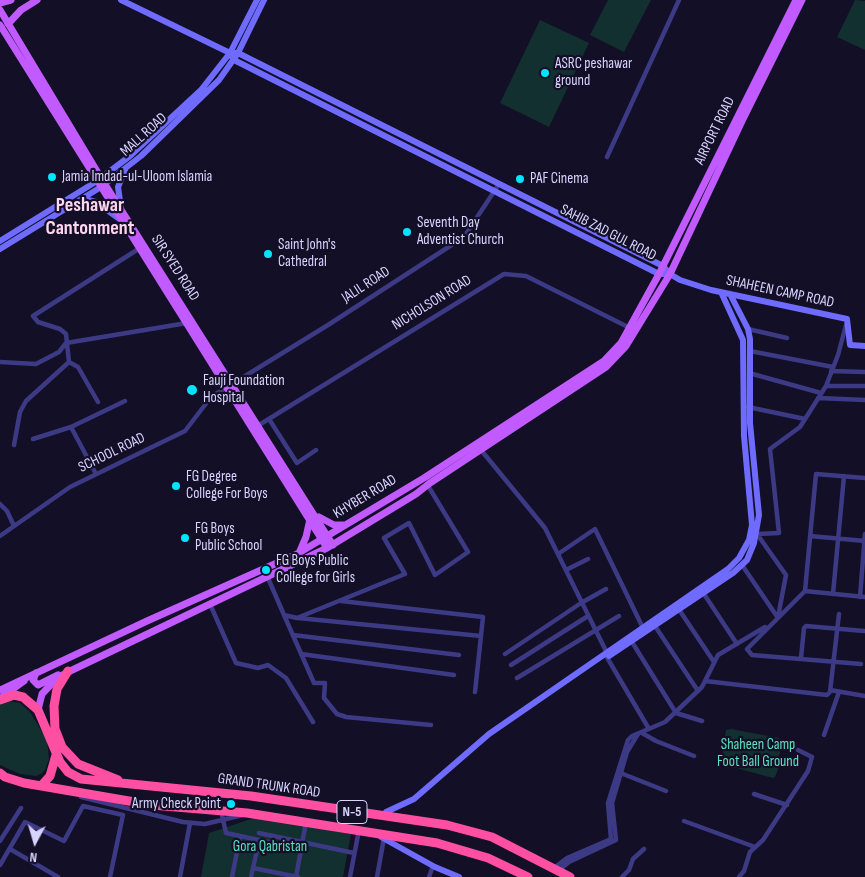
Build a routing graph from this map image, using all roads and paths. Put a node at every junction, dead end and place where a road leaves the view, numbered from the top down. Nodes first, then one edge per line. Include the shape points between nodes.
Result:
1 (11, 0) edge
2 (37, 0) edge
3 (121, 0) edge
4 (257, 0) edge
5 (264, 0) edge
6 (679, 0) edge
7 (796, 0) edge
8 (802, 0) edge
9 (129, 2) edge
10 (0, 3) edge
11 (0, 10) edge
12 (0, 24) edge
13 (8, 24) junction
14 (230, 53) junction
15 (238, 53) junction
16 (234, 60) junction
17 (43, 87) junction
18 (607, 158) dead end
19 (126, 168) junction
20 (101, 183) junction
21 (498, 187) junction
22 (73, 204) junction
23 (122, 209) junction
24 (124, 223) junction
25 (0, 241) edge
26 (140, 248) junction
27 (0, 249) edge
28 (664, 266) junction
29 (659, 274) junction
30 (670, 274) junction
31 (722, 292) junction
32 (730, 294) junction
33 (847, 320) junction
34 (187, 322) junction
35 (626, 326) dead end
36 (748, 329) junction
37 (787, 338) dead end
38 (66, 343) junction
39 (865, 346) edge
40 (750, 351) junction
41 (0, 362) edge
42 (69, 362) junction
43 (832, 369) junction
44 (865, 372) edge
45 (749, 373) junction
46 (231, 386) junction
47 (826, 386) junction
48 (865, 386) edge
49 (821, 392) junction
50 (818, 398) junction
51 (865, 400) edge
52 (125, 401) dead end
53 (98, 402) dead end
54 (746, 407) junction
55 (269, 419) junction
56 (805, 419) junction
57 (259, 426) junction
58 (71, 427) junction
59 (33, 439) dead end
60 (14, 445) dead end
61 (316, 450) dead end
62 (482, 450) junction
63 (96, 474) junction
64 (844, 476) junction
65 (865, 478) edge
66 (427, 484) junction
67 (0, 504) edge
68 (312, 516) junction
69 (343, 525) junction
70 (14, 526) junction
71 (757, 534) junction
72 (865, 534) edge
73 (0, 536) edge
74 (325, 536) junction
75 (810, 536) junction
76 (838, 539) junction
77 (865, 541) edge
78 (330, 546) junction
79 (297, 554) junction
80 (558, 554) junction
81 (588, 558) dead end
82 (742, 565) junction
83 (566, 570) junction
84 (268, 578) junction
85 (606, 589) dead end
86 (805, 592) junction
87 (704, 594) junction
88 (833, 594) junction
89 (862, 597) edge
90 (340, 601) junction
91 (581, 603) junction
92 (210, 604) junction
93 (680, 610) junction
94 (839, 614) dead end
95 (284, 615) junction
96 (588, 616) junction
97 (619, 616) dead end
98 (297, 618) junction
99 (778, 618) junction
100 (773, 623) junction
101 (655, 626) junction
102 (643, 628) junction
103 (837, 628) junction
104 (595, 630) junction
105 (864, 631) edge
106 (293, 635) junction
107 (481, 636) junction
108 (632, 642) junction
109 (737, 644) junction
110 (301, 654) junction
111 (505, 654) dead end
112 (459, 655) dead end
113 (605, 656) junction
114 (801, 658) junction
115 (833, 661) junction
116 (714, 662) junction
117 (861, 664) dead end
118 (511, 665) dead end
119 (67, 672) junction
120 (34, 674) junction
121 (454, 675) dead end
122 (517, 678) dead end
123 (705, 681) junction
124 (0, 690) edge
125 (830, 690) junction
126 (698, 691) junction
127 (475, 692) dead end
128 (839, 692) junction
129 (865, 696) edge
130 (0, 699) edge
131 (38, 710) junction
132 (676, 713) junction
133 (702, 721) dead end
134 (314, 722) dead end
135 (431, 725) dead end
136 (649, 729) junction
137 (640, 733) junction
138 (824, 735) dead end
139 (798, 750) dead end
140 (56, 755) junction
141 (694, 756) dead end
142 (619, 772) junction
143 (0, 773) edge
144 (0, 782) edge
145 (124, 782) junction
146 (42, 785) junction
147 (666, 791) dead end
148 (754, 794) dead end
149 (74, 795) junction
150 (152, 805) junction
151 (787, 805) junction
152 (21, 808) dead end
153 (221, 810) junction
154 (250, 813) junction
155 (383, 816) junction
156 (224, 821) junction
157 (684, 821) dead end
158 (306, 822) junction
159 (190, 823) junction
160 (9, 825) junction
161 (358, 830) junction
162 (20, 831) junction
163 (259, 833) dead end
164 (240, 837) junction
165 (384, 838) junction
166 (0, 841) edge
167 (259, 841) junction
168 (302, 842) junction
169 (755, 846) junction
170 (10, 849) junction
171 (301, 849) junction
172 (644, 849) dead end
173 (354, 853) junction
174 (0, 865) edge
175 (433, 866) junction
176 (253, 868) junction
177 (556, 870) junction
178 (58, 877) edge
179 (110, 877) edge
180 (180, 877) edge
181 (232, 877) edge
182 (252, 877) edge
183 (297, 877) edge
184 (350, 877) edge
185 (377, 877) edge
186 (429, 877) edge
187 (459, 877) edge
188 (528, 877) edge
189 (570, 877) edge
190 (622, 877) edge
191 (739, 877) edge

1 - 10 main road
2 - 13 main road
3 - 9 street, SAHIB ZAD GUL ROAD
4 - 14 street, MALL ROAD
5 - 15 street, MALL ROAD
6 - 18 street
7 - 28 main road, AIRPORT ROAD
8 - 30 main road, KHYBER ROAD
9 - 14 street, SAHIB ZAD GUL ROAD
11 - 13 main road, SIR SYED ROAD
12 - 17 main road, SIR SYED ROAD
13 - 17 main road, SIR SYED ROAD
14 - 15 street, SAHIB ZAD GUL ROAD
14 - 16 street
14 - 20 street, MALL ROAD via 201,90
15 - 16 street, MALL ROAD
15 - 21 street, SAHIB ZAD GUL ROAD
16 - 19 street, MALL ROAD via 219,80
16 - 21 street, SAHIB ZAD GUL ROAD
17 - 20 main road, SIR SYED ROAD
19 - 20 street, MALL ROAD
19 - 23 street via 118,187
20 - 22 street, MALL ROAD
20 - 23 main road, SIR SYED ROAD
20 - 24 main road, SIR SYED ROAD
20 - 25 street, MALL ROAD
21 - 28 street, SAHIB ZAD GUL ROAD
21 - 29 street, SAHIB ZAD GUL ROAD
21 - 46 street, JALIL ROAD via 464,237
22 - 24 street via 88,200 96,202
22 - 27 street, MALL ROAD
23 - 46 main road, SIR SYED ROAD
24 - 26 main road, SIR SYED ROAD
26 - 34 main road, SIR SYED ROAD
26 - 38 street via 34,314 38,322 63,331
28 - 29 main road, AIRPORT ROAD
28 - 30 street, SAHIB ZAD GUL ROAD
29 - 30 street, SAHIB ZAD GUL ROAD
29 - 69 main road, KHYBER ROAD via 621,343 604,361 424,478
30 - 31 street, SHAHEEN CAMP ROAD via 684,282
30 - 62 main road, KHYBER ROAD via 626,346 606,367
31 - 32 street, SHAHEEN CAMP ROAD
31 - 54 street via 743,336
32 - 33 street, SHAHEEN CAMP ROAD
32 - 36 street
33 - 39 street, SHAHEEN CAMP ROAD via 850,345
33 - 43 street
34 - 38 street
34 - 46 main road, SIR SYED ROAD
35 - 55 street, NICHOLSON ROAD via 526,276 504,274
36 - 37 street
36 - 40 street
38 - 41 street via 59,352 36,364
38 - 42 street
40 - 43 street
40 - 45 street
42 - 53 street via 78,367
42 - 60 street via 26,401 20,412
43 - 44 street
43 - 47 street
45 - 49 street
45 - 54 street
46 - 57 main road, SIR SYED ROAD
46 - 63 street, SCHOOL ROAD via 211,397 185,431
46 - 68 main road, SIR SYED ROAD
47 - 48 street
47 - 49 street
49 - 50 street
50 - 51 street
50 - 56 street
52 - 58 street
54 - 56 street
54 - 71 street via 759,515
54 - 102 street via 752,521 746,547 728,569
55 - 57 street, NICHOLSON ROAD
55 - 61 street via 297,463
56 - 71 street via 800,427 770,449 779,533
57 - 68 main road, SIR SYED ROAD
58 - 59 street
58 - 63 street
62 - 66 main road, KHYBER ROAD
62 - 80 street via 545,528
63 - 70 street, SCHOOL ROAD via 70,487
64 - 65 street
64 - 75 street via 816,474
64 - 76 street
66 - 78 main road, KHYBER ROAD via 416,494
66 - 90 street via 468,552 435,575 409,523 384,538 405,574
67 - 70 street via 7,510
68 - 69 main road via 334,525
68 - 74 main road
68 - 79 main road via 303,546
69 - 74 main road, KHYBER ROAD
70 - 73 street, SCHOOL ROAD
71 - 82 street
71 - 99 street via 786,575
72 - 77 street
74 - 78 main road
74 - 79 main road, KHYBER ROAD
75 - 76 street
75 - 86 street
76 - 77 street
76 - 88 street
77 - 89 street
78 - 84 main road, KHYBER ROAD
79 - 120 main road, KHYBER ROAD
80 - 83 street
80 - 102 street via 595,529
81 - 83 street
82 - 87 street
82 - 99 street
83 - 91 street
84 - 92 main road, KHYBER ROAD
84 - 95 street
85 - 91 street
86 - 88 street
86 - 99 street
87 - 93 street
87 - 109 street
88 - 89 street
90 - 98 street
90 - 107 street via 483,617
91 - 96 street
91 - 111 street
92 - 119 main road, KHYBER ROAD
92 - 134 street via 236,663 258,668 268,665 286,678
93 - 101 street
93 - 116 street
94 - 103 street
95 - 98 street
95 - 106 street
96 - 104 street
96 - 118 street
97 - 104 street
98 - 107 street
99 - 100 street
100 - 109 street
100 - 114 street via 748,647 749,654
101 - 108 street
101 - 126 street
102 - 113 street
103 - 105 street
103 - 114 street via 805,626
103 - 115 street
104 - 113 street
104 - 122 street
106 - 110 street
106 - 112 street
107 - 127 street
108 - 113 street
108 - 132 street
109 - 116 street via 718,655
110 - 121 street
110 - 135 street via 314,683 324,683 324,698 337,714
113 - 136 street
113 - 155 street via 489,734 414,799
114 - 115 street
115 - 117 street
115 - 125 street
116 - 123 street
119 - 120 main road via 38,685 33,680
119 - 131 main road via 42,694
119 - 145 highway via 57,689 54,706 55,729 62,747 78,764
120 - 124 main road
120 - 130 main road
123 - 125 street via 827,695
123 - 126 street
125 - 128 street
126 - 132 street
128 - 129 street
128 - 138 street
130 - 131 highway, GRAND TRUNK ROAD / N-5 via 14,695 23,697
131 - 140 highway, GRAND TRUNK ROAD / N-5
132 - 133 street
132 - 136 street via 666,722
136 - 137 street
137 - 141 street
137 - 142 street via 632,736 626,744
139 - 151 street via 812,758 808,771
140 - 145 highway, GRAND TRUNK ROAD / N-5 via 64,768 81,779
140 - 146 highway via 50,776
142 - 147 street
142 - 177 street via 608,803 611,838 567,858
143 - 146 highway, GRAND TRUNK ROAD / N-5 via 12,780
144 - 149 highway
145 - 155 highway, GRAND TRUNK ROAD / N-5 via 251,796
146 - 150 highway, GRAND TRUNK ROAD / N-5
148 - 151 street
149 - 150 highway
149 - 159 street
150 - 153 highway, GRAND TRUNK ROAD / N-5
151 - 169 street via 763,840
152 - 160 street
153 - 154 highway, GRAND TRUNK ROAD / N-5
153 - 156 street
154 - 156 street
154 - 158 highway, GRAND TRUNK ROAD / N-5
155 - 177 highway, GRAND TRUNK ROAD / N-5 via 479,833
156 - 159 street
156 - 164 street via 226,833
157 - 169 street
158 - 161 highway, GRAND TRUNK ROAD / N-5
158 - 168 street
159 - 180 street
160 - 162 street
160 - 166 street
161 - 165 street
161 - 173 street
161 - 188 highway, GRAND TRUNK ROAD / N-5 via 465,850
162 - 170 street
162 - 179 street via 25,822 64,841 83,806 123,815
163 - 168 street
164 - 167 street
164 - 181 street
165 - 175 street
165 - 185 street
167 - 171 street
167 - 176 street
168 - 171 street
168 - 173 street
169 - 191 street
170 - 174 street
170 - 178 street
171 - 183 street
172 - 190 street
173 - 184 street
175 - 186 street
175 - 187 street
176 - 182 street
176 - 183 street
177 - 189 highway, GRAND TRUNK ROAD / N-5

